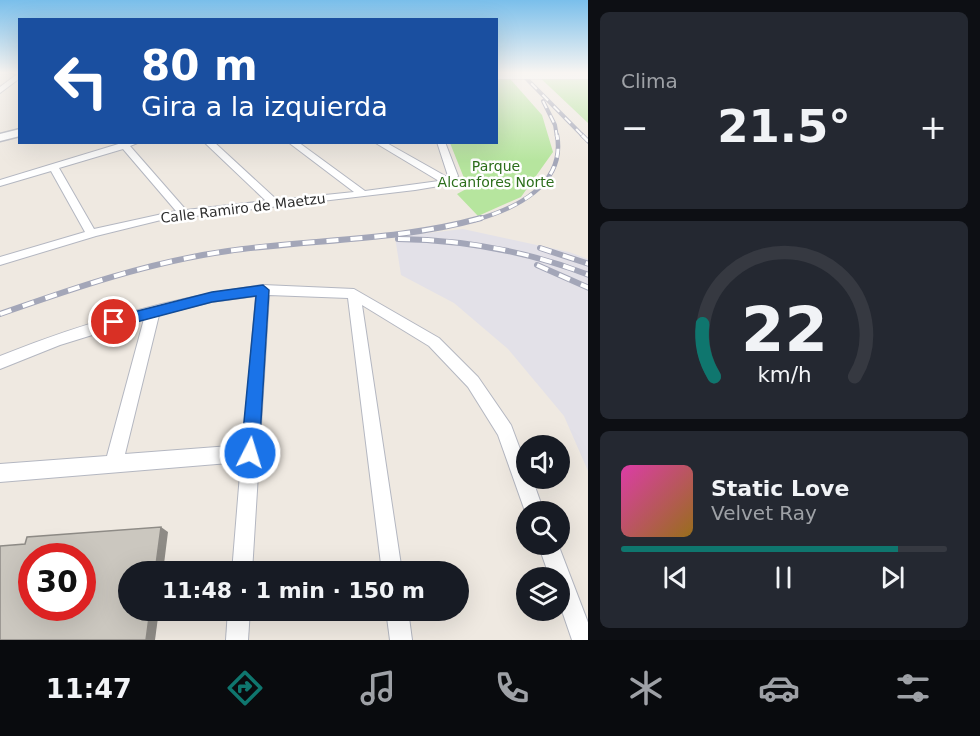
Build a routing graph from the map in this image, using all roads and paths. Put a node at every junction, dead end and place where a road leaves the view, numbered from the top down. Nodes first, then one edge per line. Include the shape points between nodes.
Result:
1 (18, 133) edge
2 (0, 138) edge
3 (130, 144) edge
4 (210, 144) edge
5 (295, 144) edge
6 (382, 144) edge
7 (441, 144) edge
8 (125, 146) junction
9 (53, 166) junction
10 (450, 179) junction
11 (0, 183) edge
12 (362, 193) junction
13 (275, 203) junction
14 (183, 213) junction
15 (91, 233) junction
16 (0, 261) edge
17 (263, 290) junction
18 (354, 294) junction
19 (153, 311) junction
20 (0, 363) edge
21 (250, 453) junction
22 (114, 462) junction
23 (0, 473) edge
24 (531, 501) edge
25 (552, 555) edge
26 (243, 561) edge
27 (390, 561) edge
28 (238, 621) edge
29 (398, 621) edge
30 (237, 640) edge
31 (401, 640) edge
32 (583, 640) edge

1 - 2 street
3 - 8 street
4 - 13 street
5 - 12 street
6 - 10 street
7 - 10 street
8 - 9 street
8 - 14 street
9 - 11 street
9 - 15 street
10 - 12 street, Calle Ramiro de Maetzu via 401,190
12 - 13 street, Calle Ramiro de Maetzu
13 - 14 street, Calle Ramiro de Maetzu
14 - 15 street, Calle Ramiro de Maetzu
15 - 16 street, Calle Ramiro de Maetzu
17 - 18 street
17 - 19 street
17 - 21 street
18 - 24 street via 434,342 473,382 505,431
18 - 27 street
19 - 20 street via 56,340
19 - 22 street
21 - 22 street
21 - 26 street
22 - 23 street
25 - 32 street
28 - 30 street
29 - 31 street

